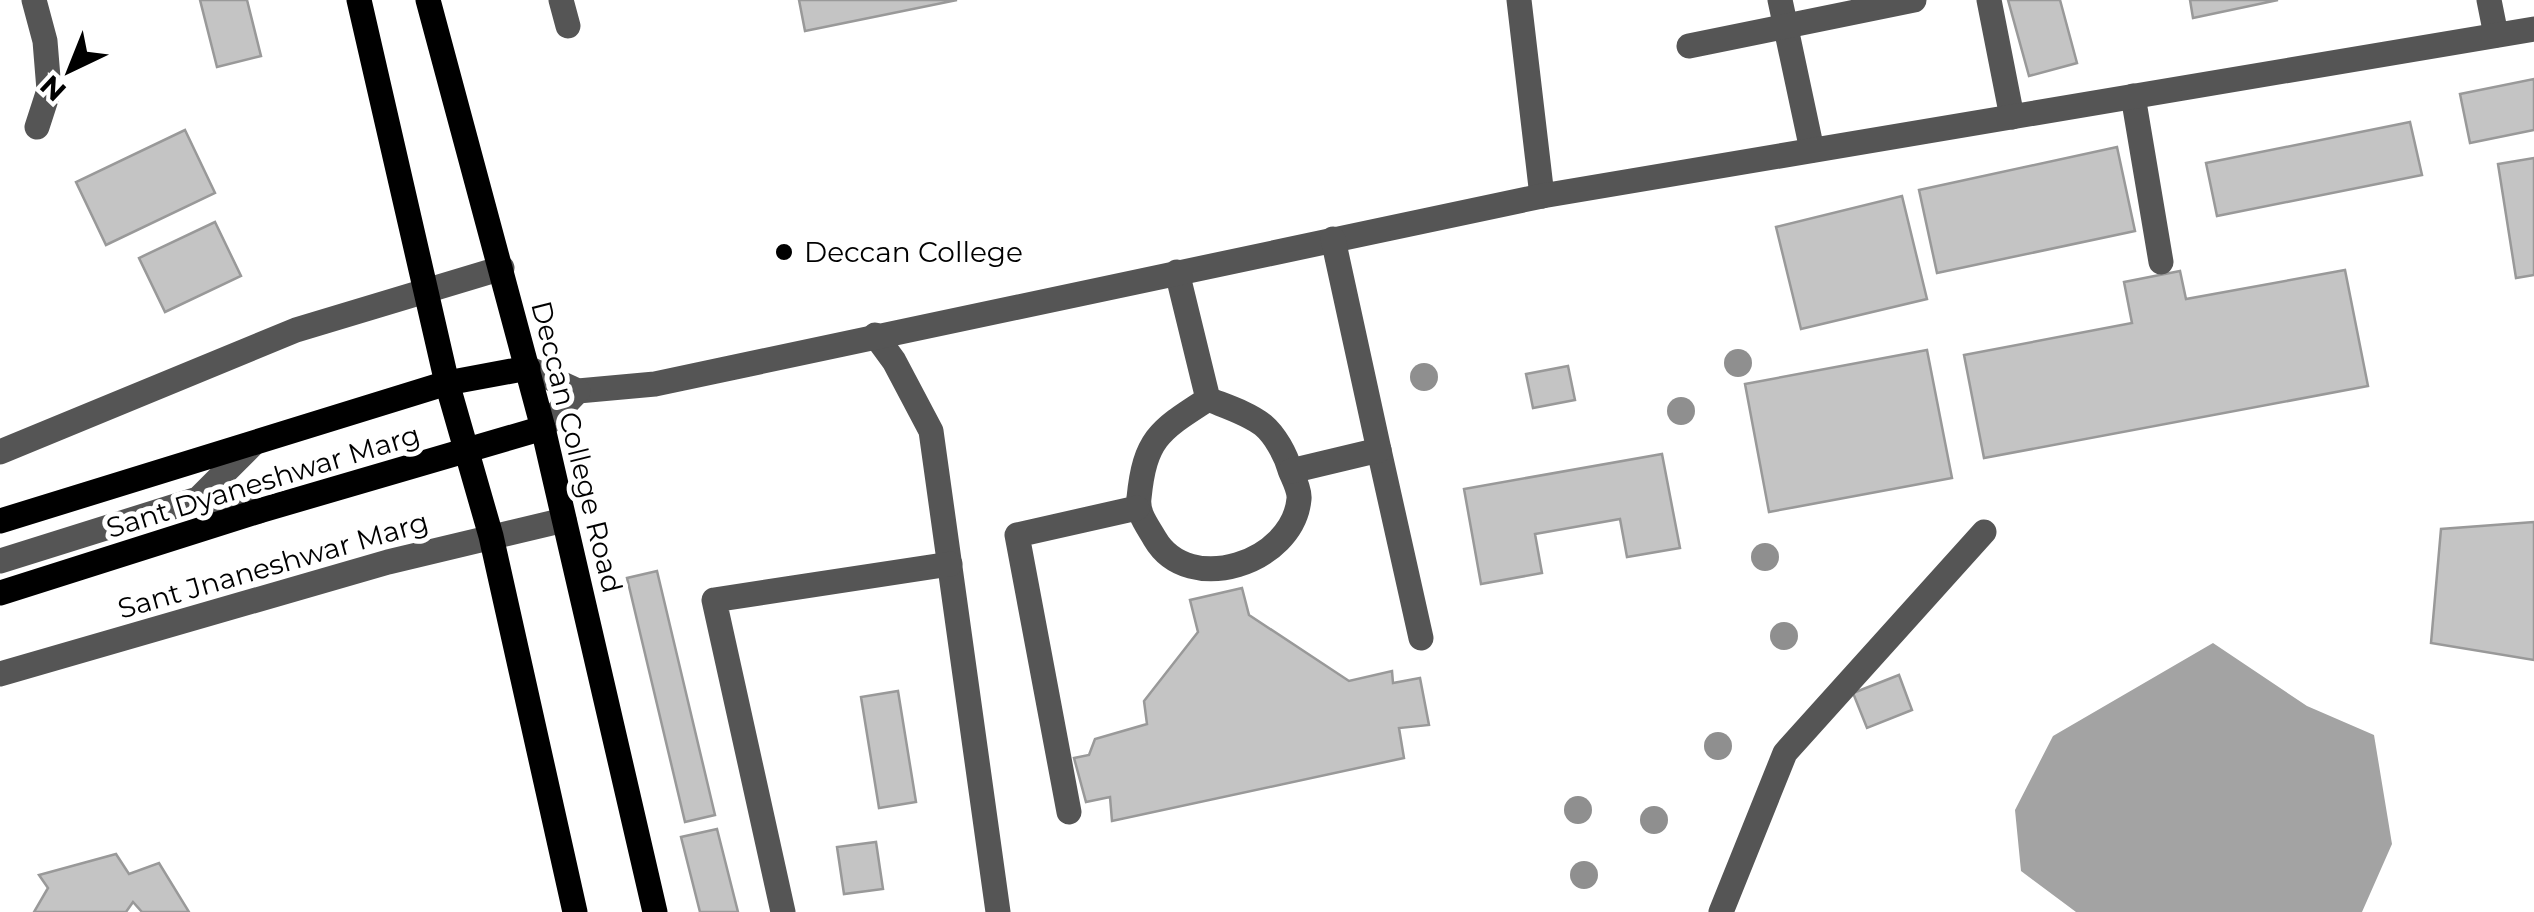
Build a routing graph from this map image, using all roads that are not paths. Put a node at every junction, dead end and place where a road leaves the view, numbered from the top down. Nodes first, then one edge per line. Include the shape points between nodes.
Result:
1 (34, 0) edge
2 (358, 0) edge
3 (428, 0) edge
4 (561, 0) edge
5 (1519, 0) edge
6 (1780, 0) edge
7 (1914, 0) edge
8 (1989, 0) edge
9 (2488, 0) edge
10 (568, 26) dead end
11 (1786, 27) junction
12 (2534, 29) edge
13 (2496, 35) junction
14 (1690, 46) dead end
15 (2133, 96) junction
16 (2012, 117) junction
17 (37, 127) dead end
18 (1812, 150) junction
19 (1542, 196) junction
20 (1334, 239) junction
21 (2161, 262) dead end
22 (502, 268) junction
23 (1177, 272) junction
24 (426, 291) junction
25 (875, 335) junction
26 (528, 368) junction
27 (446, 383) junction
28 (578, 391) junction
29 (1208, 398) junction
30 (543, 428) junction
31 (253, 444) junction
32 (1379, 450) junction
33 (0, 452) edge
34 (466, 452) junction
35 (1291, 471) junction
36 (198, 498) junction
37 (1138, 508) junction
38 (260, 511) junction
39 (564, 520) junction
40 (0, 521) edge
41 (1984, 532) dead end
42 (491, 536) junction
43 (0, 561) edge
44 (950, 564) junction
45 (0, 593) edge
46 (1421, 638) dead end
47 (0, 674) edge
48 (1069, 812) dead end
49 (576, 912) edge
50 (655, 912) edge
51 (783, 912) edge
52 (998, 912) edge
53 (1721, 912) edge

1 - 17 street via 49,90
2 - 24 main road
3 - 22 main road, Deccan College Road
4 - 10 street
5 - 19 street
6 - 11 street
7 - 11 street
8 - 16 street
9 - 13 street
11 - 14 street
11 - 18 street
12 - 13 street
13 - 15 street
15 - 16 street
15 - 21 street
16 - 18 street
18 - 19 street
19 - 20 street
20 - 23 street
20 - 32 street
22 - 24 street
22 - 26 main road, Deccan College Road
23 - 25 street
23 - 29 street
24 - 27 main road
24 - 33 street via 296,330
25 - 28 street via 655,384
25 - 44 street via 931,431
26 - 27 main road, Sant Dyaneshwar Marg
26 - 28 street
26 - 30 main road, Deccan College Road
27 - 31 main road, Sant Dyaneshwar Marg
27 - 34 main road
28 - 30 street
29 - 35 street via 1264,426
29 - 37 street via 1161,429 1142,465
30 - 34 main road, Sant Dyaneshwar Marg
30 - 39 main road, Deccan College Road
31 - 36 street
31 - 40 main road, Sant Dyaneshwar Marg
32 - 35 street
32 - 46 street
34 - 38 main road, Sant Dyaneshwar Marg
34 - 42 main road
35 - 37 street via 1300,497 1286,534 1252,561 1184,565 1162,550
36 - 38 street
36 - 43 street
37 - 48 street via 1017,535
38 - 45 main road, Sant Dyaneshwar Marg
39 - 42 street, Sant Jnaneshwar Marg
39 - 50 main road, Deccan College Road
41 - 53 street via 1785,753
42 - 47 street, Sant Jnaneshwar Marg
42 - 49 main road
44 - 51 street via 714,600
44 - 52 street

